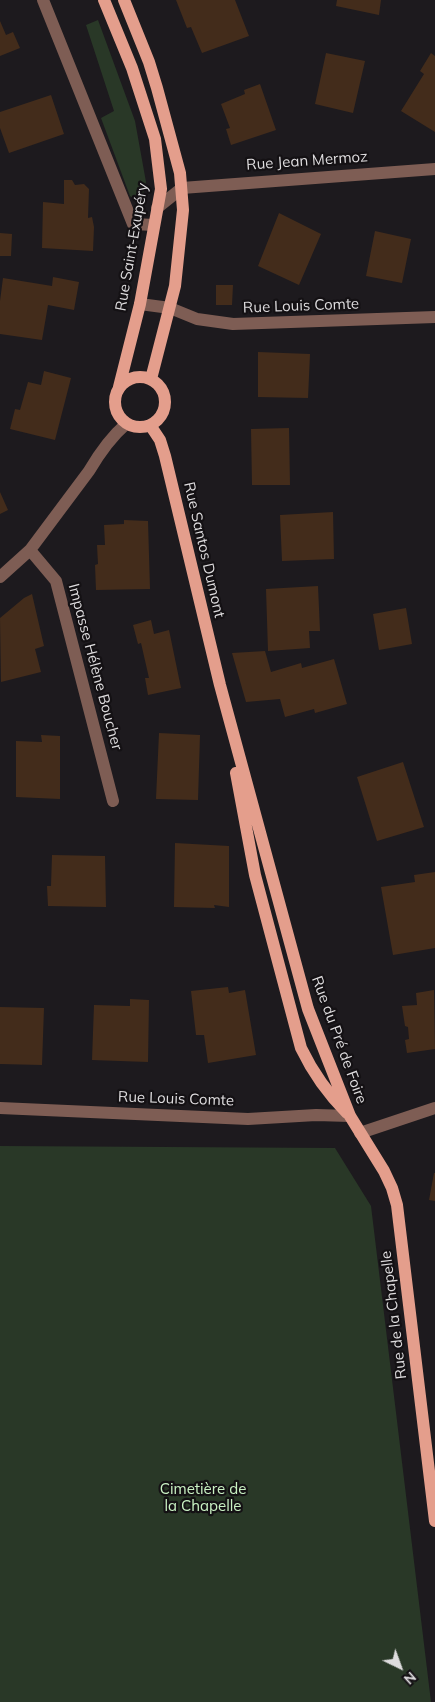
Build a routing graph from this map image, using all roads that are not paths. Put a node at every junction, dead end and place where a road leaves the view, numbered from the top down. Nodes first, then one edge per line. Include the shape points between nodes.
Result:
1 (43, 0) edge
2 (104, 0) edge
3 (124, 0) edge
4 (435, 169) edge
5 (182, 188) junction
6 (157, 208) junction
7 (154, 225) junction
8 (140, 304) junction
9 (170, 308) junction
10 (435, 317) edge
11 (150, 379) junction
12 (119, 387) junction
13 (126, 424) junction
14 (150, 426) junction
15 (30, 550) junction
16 (0, 577) edge
17 (220, 685) junction
18 (113, 801) dead end
19 (0, 1108) edge
20 (435, 1108) edge
21 (350, 1116) junction
22 (360, 1133) junction
23 (435, 1521) edge

1 - 7 street via 133,224
2 - 6 main road, Rue Saint-Exupéry via 132,68 155,139 161,189
3 - 5 main road via 149,62
4 - 5 street, Rue Jean Mermoz
5 - 6 street
5 - 9 main road via 184,210
6 - 7 main road, Rue Saint-Exupéry
7 - 8 main road, Rue Saint-Exupéry
8 - 9 street
8 - 12 main road, Rue Saint-Exupéry
9 - 10 street, Rue Louis Comte via 198,319 233,324
9 - 11 main road
11 - 12 main road via 139,377
11 - 14 main road via 164,392 165,402 158,420
12 - 13 main road via 114,403
13 - 14 main road via 142,428
13 - 15 street via 96,458
14 - 17 main road, Rue Santos Dumont via 160,440 165,456
15 - 16 street
15 - 18 street, Impasse Hélène Boucher via 56,581
17 - 21 main road, Rue du Pré de Foire via 308,1009
17 - 21 main road, Rue du Pré de Foire via 255,875 301,1048 312,1071
19 - 21 street, Rue Louis Comte via 248,1118 316,1114
20 - 22 street
21 - 22 main road, Rue de la Chapelle
22 - 23 main road, Rue de la Chapelle via 384,1171 397,1205

